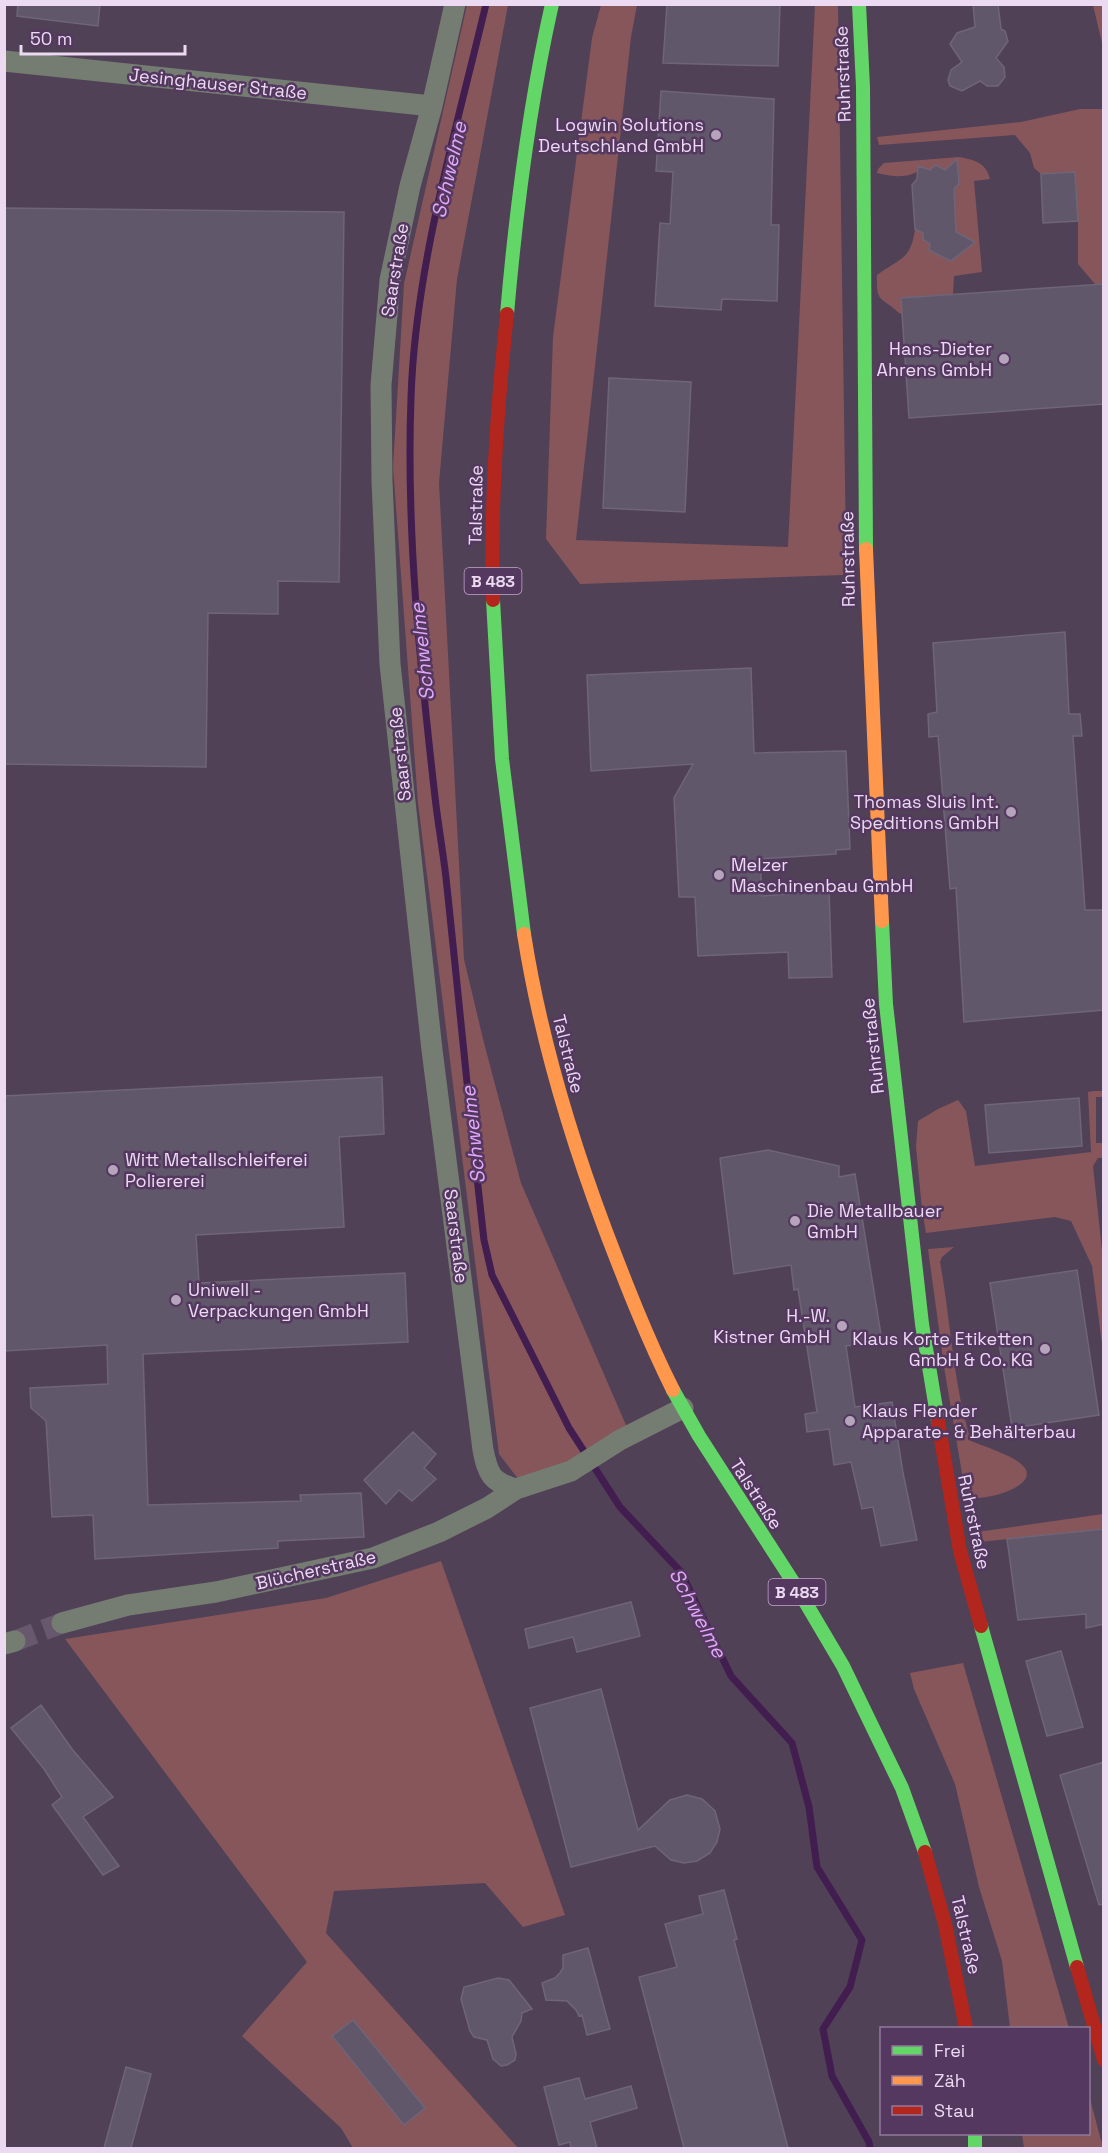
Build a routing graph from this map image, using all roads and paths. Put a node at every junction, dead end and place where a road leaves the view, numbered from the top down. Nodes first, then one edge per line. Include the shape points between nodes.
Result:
1 (455, 4) edge
2 (552, 4) edge
3 (859, 4) edge
4 (4, 61) edge
5 (432, 106) junction
6 (683, 1408) junction
7 (516, 1489) junction
8 (62, 1623) tunnel mouth
9 (966, 2027) edge
10 (1104, 2060) edge

1 - 5 street, Saarstraße
2 - 6 main road, Talstraße / B 483 via 526,146 498,407 494,623 508,828 524,939 547,1052 566,1119 635,1307
3 - 10 main road, Ruhrstraße via 866,570 885,1004 922,1324 960,1551
4 - 5 street, Jesinghauser Straße
5 - 7 street, Saarstraße via 390,280 381,385 390,664 432,1050 483,1449 488,1471 495,1480
6 - 7 street, Blücherstraße via 571,1471
6 - 9 main road, Talstraße / B 483 via 842,1665 900,1781 936,1887
7 - 8 street, Blücherstraße via 439,1532 374,1558 216,1592 128,1605

